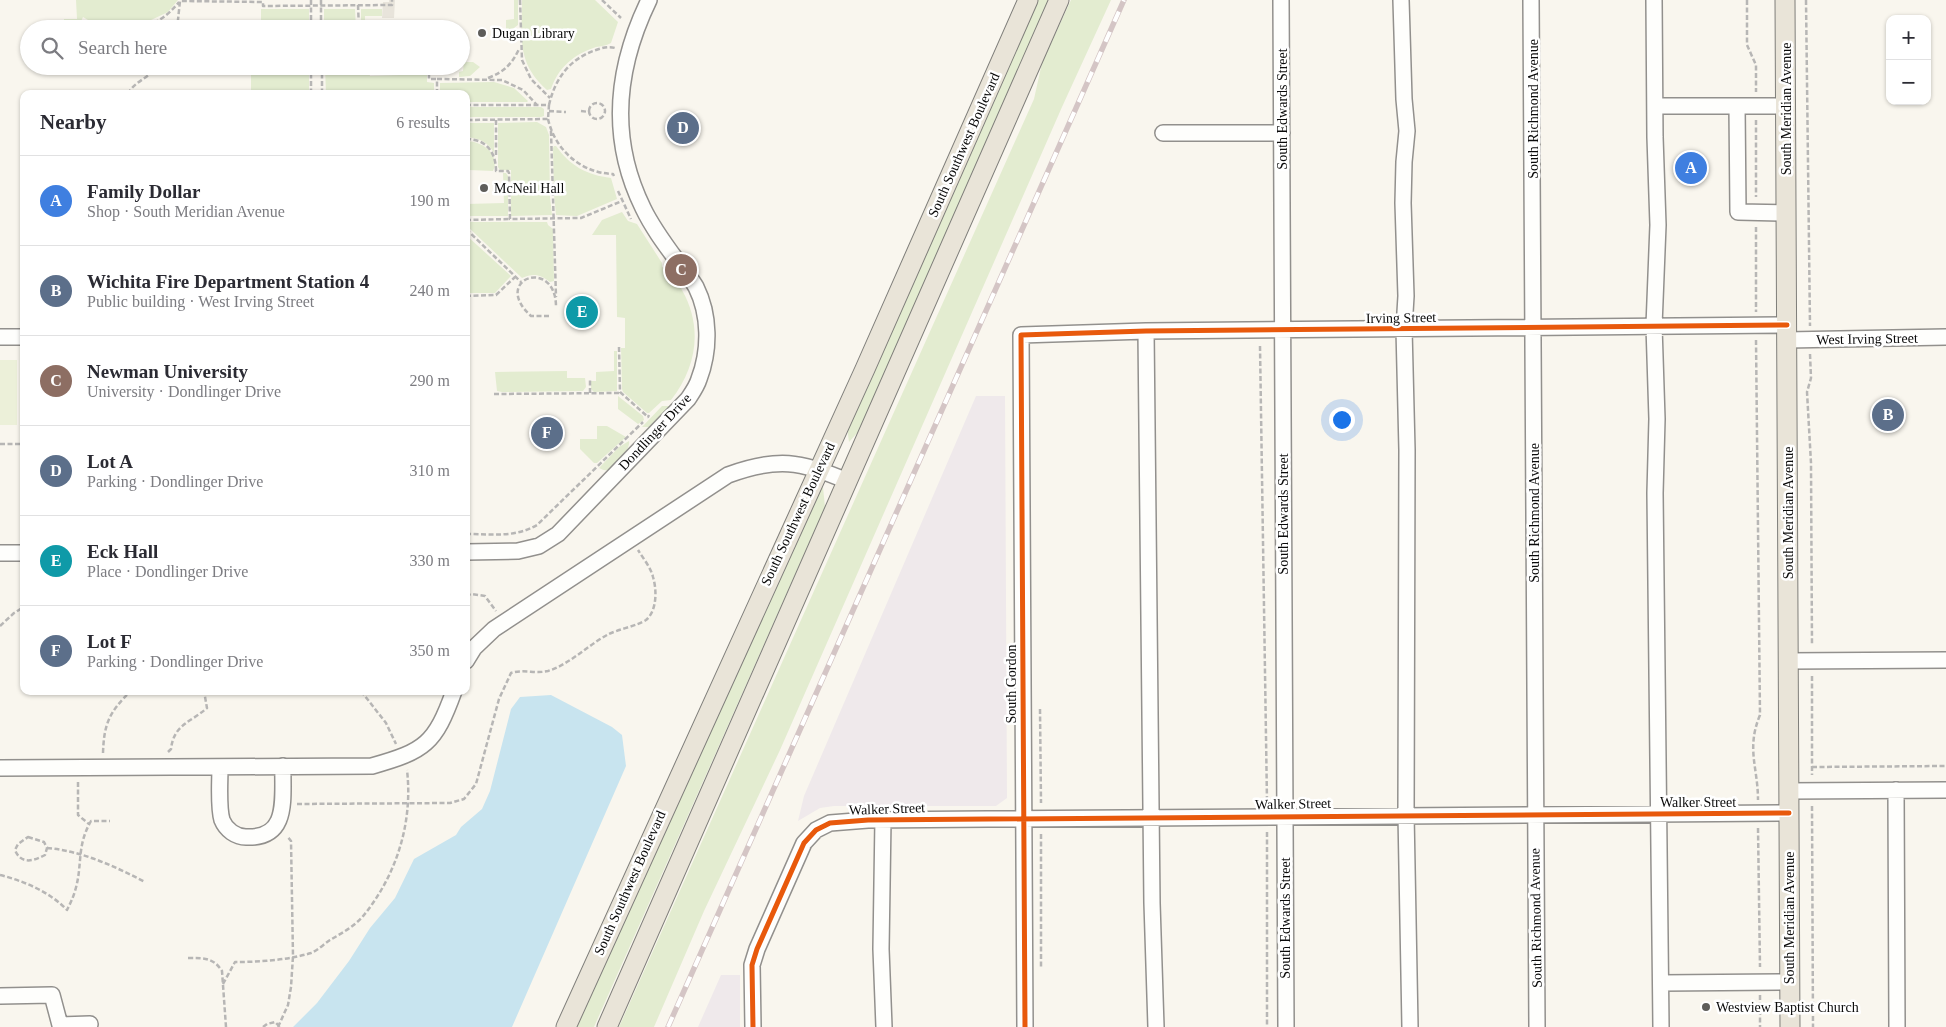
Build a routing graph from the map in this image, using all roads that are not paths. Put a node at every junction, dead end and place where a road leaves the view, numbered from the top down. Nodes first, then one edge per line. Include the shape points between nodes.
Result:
1 (649, 0) edge
2 (1028, 0) edge
3 (1059, 0) edge
4 (1281, 0) edge
5 (1401, 0) edge
6 (1532, 0) edge
7 (1654, 0) edge
8 (1785, 0) edge
9 (1655, 106) junction
10 (1737, 106) junction
11 (1785, 106) junction
12 (1163, 133) dead end
13 (1282, 133) junction
14 (1786, 213) junction
15 (1654, 326) junction
16 (1533, 328) junction
17 (1404, 329) junction
18 (1282, 330) junction
19 (1146, 331) junction
20 (1787, 332) junction
21 (0, 337) edge
22 (20, 337) edge
23 (1946, 337) edge
24 (1020, 340) joint
25 (819, 469) junction
26 (847, 481) junction
27 (470, 552) edge
28 (0, 553) edge
29 (20, 553) edge
30 (470, 654) edge
31 (1946, 660) edge
32 (1788, 661) junction
33 (452, 695) edge
34 (283, 766) junction
35 (220, 767) junction
36 (0, 768) edge
37 (1896, 790) junction
38 (1946, 790) edge
39 (1788, 791) junction
40 (1658, 813) junction
41 (1789, 813) junction
42 (1406, 814) junction
43 (1535, 814) junction
44 (1152, 816) junction
45 (1284, 816) junction
46 (1024, 818) junction
47 (883, 819) junction
48 (1790, 982) junction
49 (1662, 983) junction
50 (0, 996) edge
51 (90, 1024) dead end
52 (566, 1027) edge
53 (607, 1027) edge
54 (752, 1027) edge
55 (884, 1027) edge
56 (1025, 1027) edge
57 (1156, 1027) edge
58 (1286, 1027) edge
59 (1410, 1027) edge
60 (1537, 1027) edge
61 (1661, 1027) edge
62 (1790, 1027) edge
63 (1897, 1027) edge

1 - 27 street, Dondlinger Drive via 623,71 620,125 632,182 643,208 696,286 704,307 706,357 699,381 688,399 558,534 539,546 518,552
2 - 25 main road, South Southwest Boulevard
3 - 26 main road, South Southwest Boulevard
4 - 13 street, South Edwards Street
5 - 17 street via 1407,131 1403,203
6 - 16 street, South Richmond Avenue
7 - 9 street
8 - 11 main road, South Meridian Avenue
9 - 10 street
9 - 15 street via 1658,225
10 - 11 street
10 - 14 street via 1738,212
11 - 14 main road, South Meridian Avenue
12 - 13 street
13 - 18 street, South Edwards Street
14 - 20 main road, South Meridian Avenue
15 - 16 street, Irving Street
15 - 20 street, Irving Street via 1756,325
15 - 40 street via 1658,419 1655,493
16 - 17 street, Irving Street
16 - 43 street, South Richmond Avenue
17 - 18 street, Irving Street
17 - 42 street via 1407,450
18 - 19 street, Irving Street
18 - 45 street, South Edwards Street
19 - 24 street, Irving Street via 1020,335
19 - 44 street
20 - 23 street, West Irving Street via 1810,340
20 - 32 main road, South Meridian Avenue
21 - 22 street
24 - 46 street, South Gordon
25 - 26 street
25 - 30 street via 771,462 728,475 494,628
25 - 52 main road, South Southwest Boulevard
26 - 53 main road, South Southwest Boulevard
28 - 29 street
31 - 32 street
32 - 39 main road, South Meridian Avenue
33 - 34 street via 440,726 426,743 409,754 372,766
34 - 35 street
34 - 35 street via 279,822 271,832 258,838 242,837 225,826 221,818
35 - 36 street
37 - 38 street
37 - 39 street
37 - 63 street
39 - 41 main road, South Meridian Avenue
40 - 41 street, Walker Street
40 - 43 street, Walker Street
40 - 49 street
41 - 48 main road, South Meridian Avenue
42 - 43 street, Walker Street
42 - 45 street, Walker Street
42 - 59 street
43 - 60 street, South Richmond Avenue
44 - 45 street, Walker Street
44 - 46 street, Walker Street
44 - 57 street
45 - 58 street, South Edwards Street
46 - 47 street, Walker Street
46 - 56 street, South Gordon
47 - 54 street, Walker Street via 830,823 816,830 804,843 752,965
47 - 55 street
48 - 49 street
48 - 62 main road, South Meridian Avenue
49 - 61 street
50 - 51 street via 52,995 60,1025

